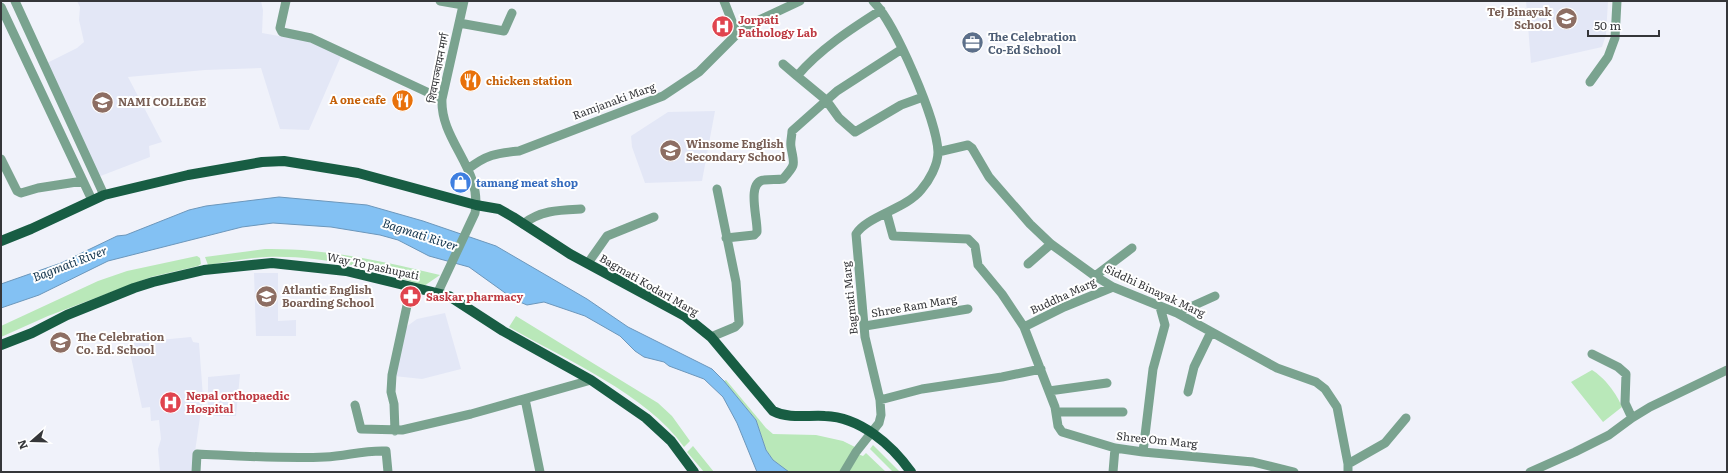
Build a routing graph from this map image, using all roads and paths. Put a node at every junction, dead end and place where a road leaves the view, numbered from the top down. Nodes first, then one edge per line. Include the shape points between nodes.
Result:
1 (15, 1) edge
2 (286, 1) edge
3 (440, 1) edge
4 (724, 1) edge
5 (874, 1) edge
6 (1617, 1) edge
7 (797, 2) edge
8 (464, 3) edge
9 (1, 7) edge
10 (881, 10) junction
11 (512, 13) dead end
12 (460, 23) junction
13 (738, 34) junction
14 (902, 49) junction
15 (783, 64) dead end
16 (797, 76) junction
17 (1590, 82) dead end
18 (923, 97) junction
19 (442, 100) junction
20 (826, 100) junction
21 (938, 152) junction
22 (1, 159) edge
23 (468, 169) junction
24 (83, 181) junction
25 (717, 189) dead end
26 (104, 195) junction
27 (92, 200) junction
28 (476, 205) junction
29 (582, 209) dead end
30 (887, 214) junction
31 (654, 217) dead end
32 (523, 224) junction
33 (726, 238) junction
34 (1, 241) edge
35 (1051, 244) junction
36 (1132, 248) dead end
37 (588, 263) junction
38 (1028, 264) dead end
39 (1095, 276) junction
40 (411, 287) junction
41 (1113, 287) junction
42 (438, 292) junction
43 (1215, 296) dead end
44 (1160, 307) junction
45 (968, 309) dead end
46 (1177, 313) junction
47 (865, 326) junction
48 (1024, 328) junction
49 (1211, 332) junction
50 (711, 337) junction
51 (1, 345) edge
52 (1592, 354) dead end
53 (1041, 369) junction
54 (1727, 370) edge
55 (590, 380) junction
56 (1107, 384) dead end
57 (1049, 391) junction
58 (1188, 392) dead end
59 (525, 399) junction
60 (880, 400) junction
61 (355, 405) dead end
62 (1056, 412) junction
63 (1123, 412) dead end
64 (1406, 418) dead end
65 (1632, 418) junction
66 (395, 431) junction
67 (872, 433) junction
68 (1115, 448) junction
69 (1143, 452) junction
70 (1348, 468) edge
71 (196, 472) edge
72 (388, 472) edge
73 (540, 472) edge
74 (694, 472) edge
75 (844, 472) edge
76 (911, 472) edge
77 (1113, 472) edge
78 (1294, 472) edge
79 (1530, 472) edge

1 - 26 street
2 - 19 street via 280,28 282,32 311,38
3 - 8 street
4 - 13 street
5 - 10 street
6 - 17 street via 1615,38 1608,57
7 - 13 street, Ramjanaki Marg via 757,21
8 - 12 street, शिवपाञ्चायन मार्ग
9 - 24 street
10 - 14 street
10 - 16 street via 808,62
11 - 12 street via 504,32
12 - 19 street, शिवपाञ्चायन मार्ग
13 - 23 street, Ramjanaki Marg via 699,72 663,96 519,151 497,153 482,158
14 - 18 street
14 - 20 street
15 - 16 street
16 - 20 street
18 - 20 street via 901,105 855,132 839,118
18 - 21 street
19 - 23 street, शिवपाञ्चायन मार्ग via 444,121
20 - 33 street via 792,130 791,146 795,161 791,170 783,179 763,180 757,184 754,190 757,232 754,235
21 - 30 street, Bagmati Marg via 930,179 920,192
21 - 35 street, Siddhi Binayak Marg via 968,145 972,148 1000,192
22 - 24 street via 21,193
23 - 28 street, शिवपाञ्चायन मार्ग via 476,194
24 - 27 street
25 - 33 street
26 - 27 main road, Bagmati Kodari Marg
26 - 28 main road, Bagmati Kodari Marg via 188,174 262,162 284,162 358,173
27 - 34 main road, Bagmati Kodari Marg
28 - 32 main road, Bagmati Kodari Marg via 498,209
28 - 42 street
29 - 32 street via 543,212
30 - 47 street, Bagmati Marg via 860,228 856,234
30 - 48 street, Shree Om Marg via 893,236 968,239 972,242 978,265 1002,294
31 - 37 street via 607,236
32 - 37 main road, Bagmati Kodari Marg
33 - 50 street via 736,282 739,323
35 - 38 street
35 - 39 street, Siddhi Binayak Marg
36 - 39 street
37 - 50 main road, Bagmati Kodari Marg via 685,316
39 - 41 street, Siddhi Binayak Marg
40 - 42 main road, Way To pashupati
40 - 51 main road, Way To pashupati via 346,271 272,263 204,270 134,288
40 - 66 street via 392,375
41 - 44 street, Siddhi Binayak Marg
41 - 48 street, Buddha Marg via 1064,307
42 - 55 main road, Way To pashupati via 449,296 509,335
43 - 46 street
44 - 46 street, Siddhi Binayak Marg
44 - 69 street via 1164,324 1153,369
45 - 47 street, Shree Ram Marg
46 - 49 street, Siddhi Binayak Marg
47 - 60 street, Bagmati Marg via 865,337
48 - 53 street, Shree Om Marg
49 - 58 street via 1194,367
49 - 70 street, Siddhi Binayak Marg via 1277,368 1316,382 1325,389 1337,407
50 - 67 main road, Bagmati Kodari Marg via 773,411 787,416 837,417
52 - 65 street via 1626,374 1625,403
53 - 57 street, Shree Om Marg
53 - 60 street via 922,389
54 - 65 street
55 - 59 street
55 - 74 main road, Way To pashupati via 658,427
56 - 57 street
57 - 62 street, Shree Om Marg
59 - 66 street
59 - 73 street
60 - 67 street, Bagmati Marg via 881,415
61 - 66 street via 361,429
62 - 63 street
62 - 68 street, Shree Om Marg via 1058,426 1062,432
64 - 70 street via 1385,443
65 - 79 street via 1595,442
67 - 75 street, Bagmati Marg
67 - 76 main road, Bagmati Kodari Marg
68 - 69 street, Shree Om Marg
68 - 77 street
69 - 78 street, Shree Om Marg via 1253,462
71 - 72 street via 197,454 304,458 367,450 386,451

